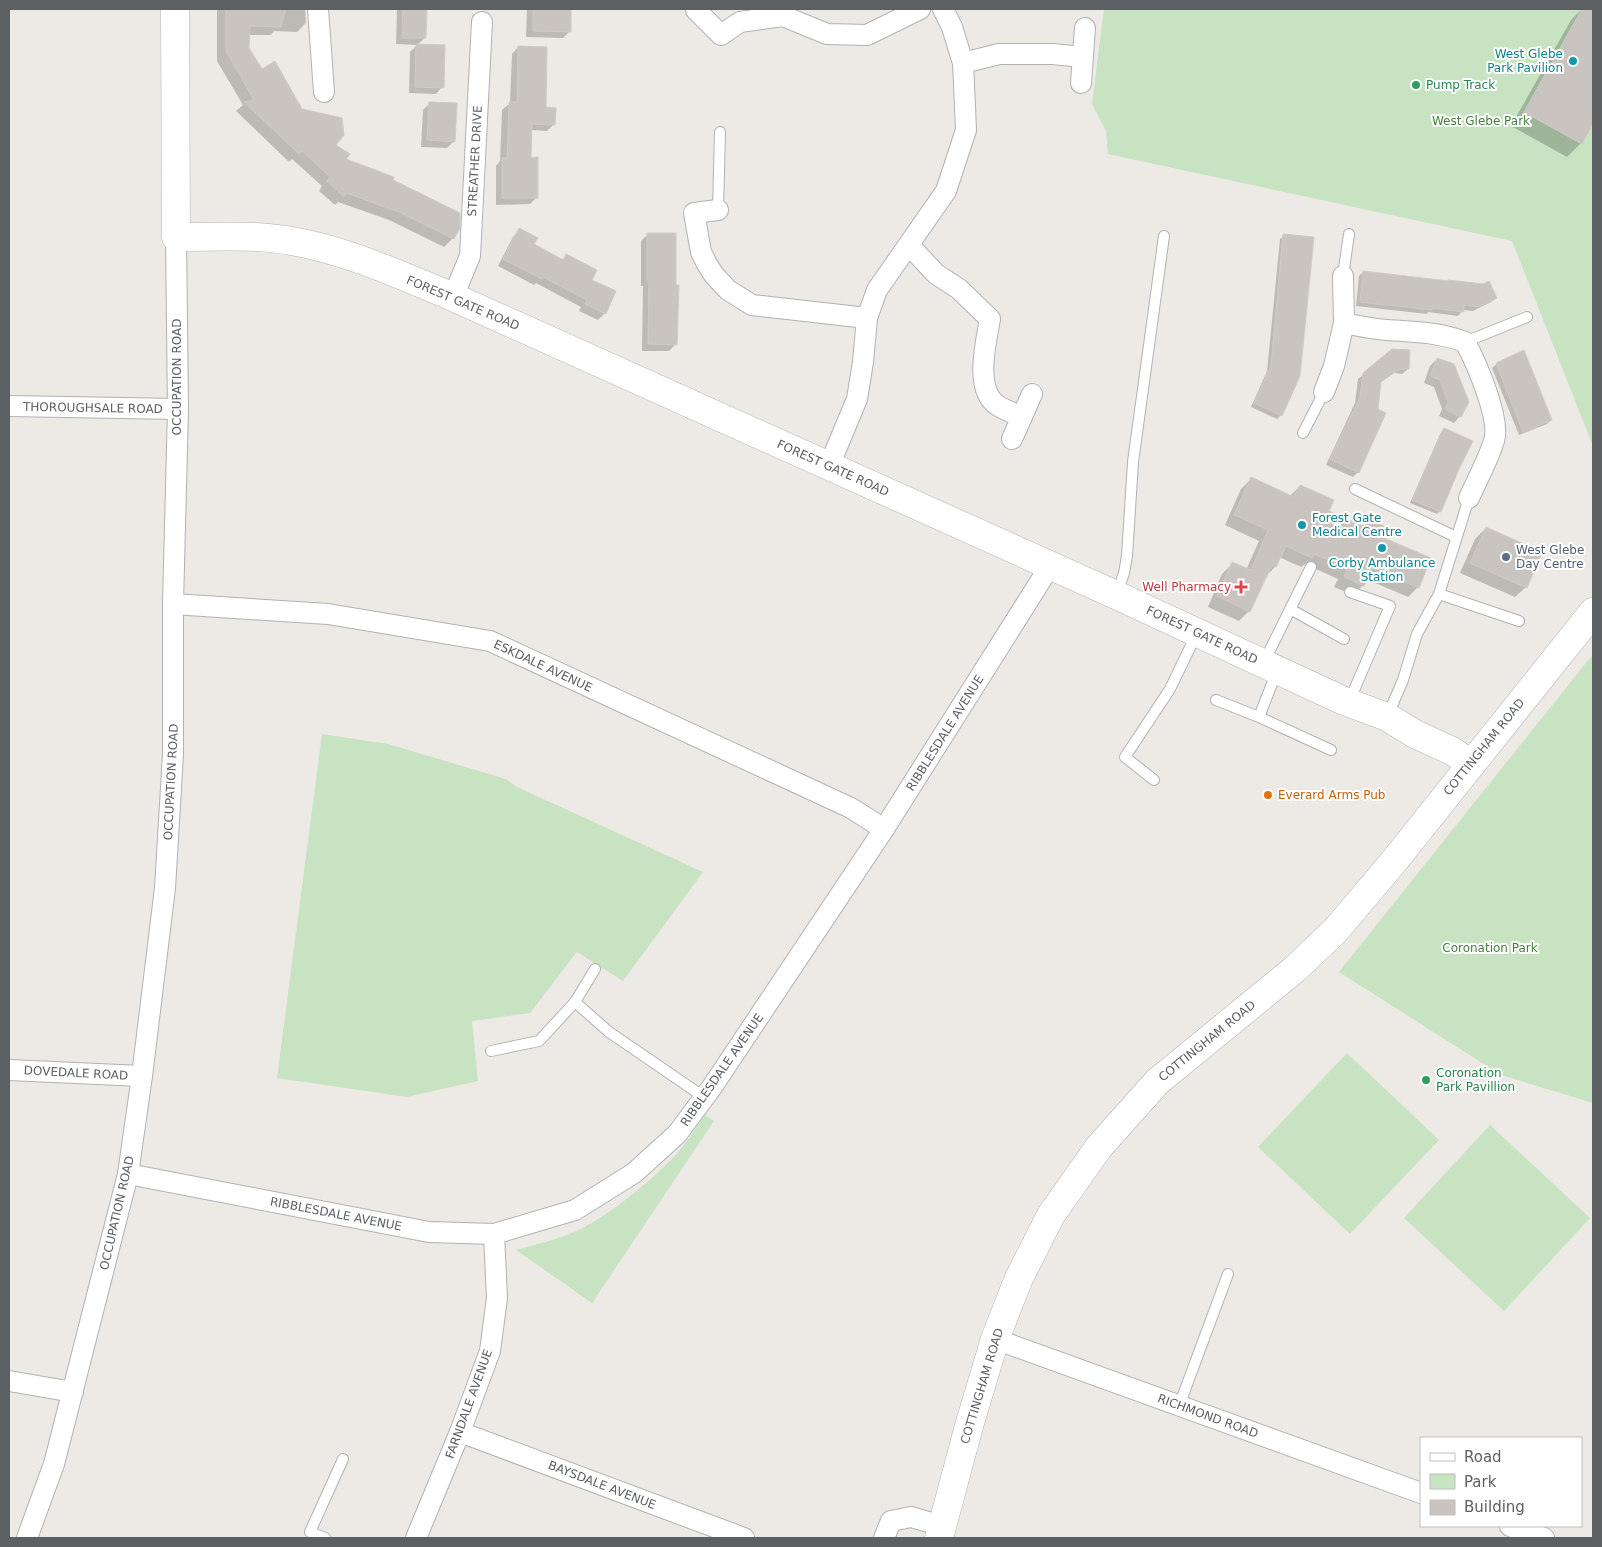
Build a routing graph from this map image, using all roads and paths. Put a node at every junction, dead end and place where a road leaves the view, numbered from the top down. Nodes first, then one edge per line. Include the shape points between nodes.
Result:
1 (175, 9) edge
2 (318, 9) edge
3 (920, 9) edge
4 (943, 9) edge
5 (696, 10) dead end
6 (482, 22) dead end
7 (1085, 28) dead end
8 (1082, 57) junction
9 (963, 63) junction
10 (1080, 83) dead end
11 (324, 92) dead end
12 (720, 132) dead end
13 (718, 210) joint
14 (1349, 234) dead end
15 (1164, 236) dead end
16 (176, 237) junction
17 (909, 245) junction
18 (1343, 276) joint
19 (452, 297) junction
20 (1527, 317) dead end
21 (867, 318) junction
22 (1344, 324) junction
23 (1465, 342) junction
24 (1324, 392) joint
25 (1032, 394) dead end
26 (9, 406) edge
27 (178, 410) junction
28 (1022, 417) junction
29 (1303, 432) dead end
30 (1012, 439) dead end
31 (829, 466) junction
32 (1355, 489) dead end
33 (1469, 498) joint
34 (1456, 537) junction
35 (1050, 566) junction
36 (1311, 567) dead end
37 (1350, 592) dead end
38 (1439, 594) junction
39 (1116, 595) junction
40 (173, 604) junction
41 (1290, 609) junction
42 (1593, 612) edge
43 (1519, 621) dead end
44 (1197, 632) junction
45 (1344, 639) dead end
46 (1270, 666) junction
47 (1216, 700) dead end
48 (1349, 702) junction
49 (1258, 717) junction
50 (1387, 717) junction
51 (1331, 750) dead end
52 (1471, 764) junction
53 (1154, 780) dead end
54 (884, 829) junction
55 (595, 970) dead end
56 (575, 1002) junction
57 (491, 1051) dead end
58 (9, 1070) edge
59 (142, 1076) junction
60 (704, 1098) junction
61 (128, 1174) junction
62 (494, 1234) junction
63 (1228, 1274) dead end
64 (995, 1340) junction
65 (9, 1381) edge
66 (73, 1392) junction
67 (1179, 1406) junction
68 (460, 1432) junction
69 (343, 1459) dead end
70 (1420, 1494) edge
71 (1513, 1527) edge
72 (941, 1532) edge
73 (309, 1535) edge
74 (27, 1538) edge
75 (325, 1538) edge
76 (416, 1538) edge
77 (744, 1538) edge
78 (884, 1538) edge
79 (1544, 1538) edge

1 - 16 street, OCCUPATION ROAD
2 - 11 street
3 - 5 street via 867,35 827,34 783,16 740,22 721,36
4 - 9 street
6 - 19 street, STREATHER DRIVE via 470,256
7 - 8 street
8 - 9 street via 999,54
8 - 10 street
9 - 17 street via 966,130 946,191
12 - 13 lane
13 - 21 street via 694,213 706,264 728,290 752,305
14 - 18 lane
15 - 39 lane via 1133,462 1128,556
16 - 19 street, FOREST GATE ROAD via 257,237 308,244 366,261
16 - 27 street, OCCUPATION ROAD
17 - 21 street via 877,290
17 - 28 street via 936,274 960,290 990,319 983,362 985,388 996,404
18 - 22 street
19 - 31 street, FOREST GATE ROAD
20 - 23 lane
21 - 31 street via 857,399
22 - 23 street via 1433,333
22 - 24 street
23 - 33 street via 1477,365 1494,414 1495,440
24 - 29 lane
25 - 28 street
26 - 27 street, THOROUGHSALE ROAD
27 - 40 street, OCCUPATION ROAD
28 - 30 street
31 - 35 street, FOREST GATE ROAD
32 - 34 lane
33 - 34 lane
34 - 38 lane
35 - 39 street, FOREST GATE ROAD
35 - 54 street, RIBBLESDALE AVENUE
36 - 41 lane
37 - 48 lane via 1390,606
38 - 43 lane
38 - 50 lane via 1417,634
39 - 44 street, FOREST GATE ROAD
40 - 54 street, ESKDALE AVENUE via 328,614 490,641 851,808
40 - 59 street, OCCUPATION ROAD via 173,754 165,888
41 - 45 lane
41 - 46 lane
42 - 52 street, COTTINGHAM ROAD
44 - 46 street, FOREST GATE ROAD
44 - 53 lane via 1170,689 1125,757
46 - 48 street, FOREST GATE ROAD
46 - 49 lane
47 - 49 lane
48 - 50 street, FOREST GATE ROAD
49 - 51 lane
50 - 52 street, FOREST GATE ROAD
52 - 64 street, COTTINGHAM ROAD via 1335,931 1295,969 1157,1082 1099,1147 1051,1215 1019,1278
54 - 60 street, RIBBLESDALE AVENUE
55 - 56 lane
56 - 57 lane via 539,1041
56 - 60 lane via 609,1032
58 - 59 street, DOVEDALE ROAD
59 - 61 street, OCCUPATION ROAD
60 - 62 street, RIBBLESDALE AVENUE via 677,1134 634,1173 575,1210
61 - 62 street, RIBBLESDALE AVENUE via 430,1232
61 - 66 street, OCCUPATION ROAD
62 - 68 street, FARNDALE AVENUE via 497,1298 490,1351
63 - 67 lane
64 - 67 street, RICHMOND ROAD
64 - 72 street, COTTINGHAM ROAD
65 - 66 street
66 - 74 street, OCCUPATION ROAD via 54,1464
67 - 70 street, RICHMOND ROAD
68 - 76 street, FARNDALE AVENUE
68 - 77 street, BAYSDALE AVENUE
69 - 73 lane
71 - 79 street
72 - 78 street via 911,1517 891,1521
73 - 75 lane

